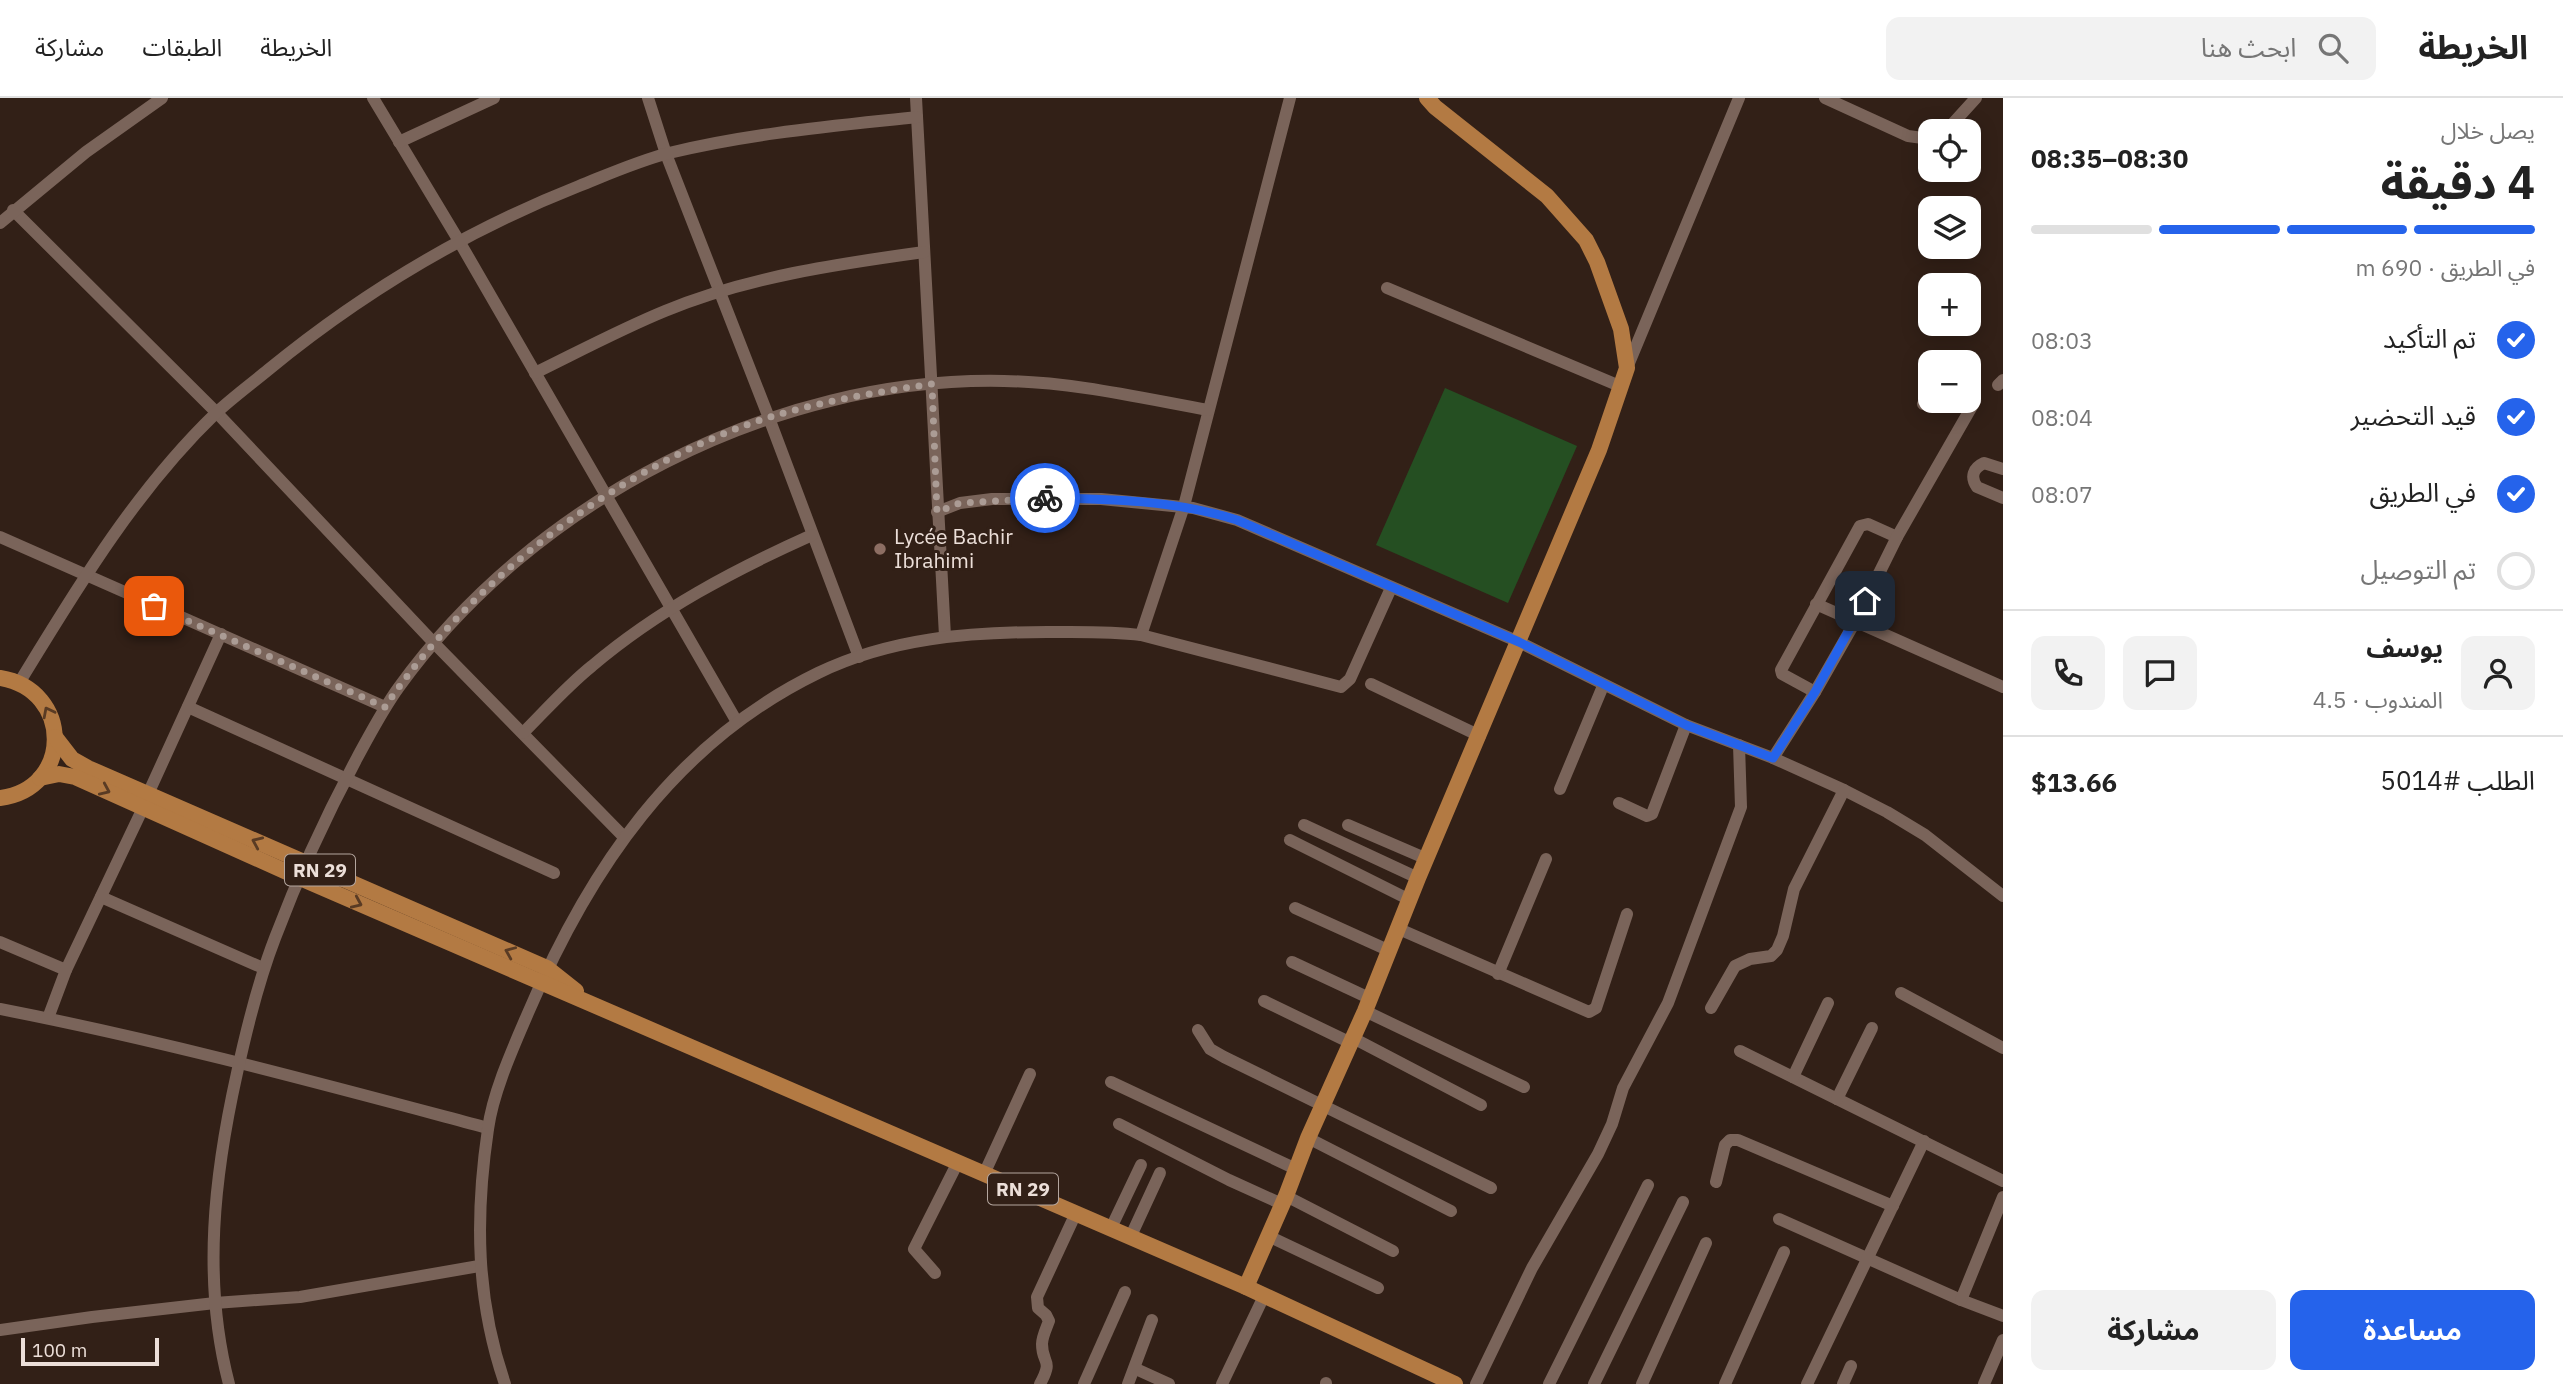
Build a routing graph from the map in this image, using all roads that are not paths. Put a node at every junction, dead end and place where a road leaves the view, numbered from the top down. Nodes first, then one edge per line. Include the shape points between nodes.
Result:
1 (162, 98) edge
2 (373, 98) edge
3 (494, 98) edge
4 (648, 98) edge
5 (916, 98) edge
6 (1290, 98) edge
7 (1427, 98) edge
8 (1739, 98) edge
9 (1825, 98) edge
10 (1976, 98) edge
11 (917, 117) junction
12 (1957, 119) edge
13 (1918, 137) edge
14 (399, 142) junction
15 (666, 154) junction
16 (13, 210) junction
17 (0, 223) edge
18 (459, 241) junction
19 (924, 251) junction
20 (1387, 288) dead end
21 (720, 292) junction
22 (1627, 368) junction
23 (535, 373) junction
24 (932, 384) junction
25 (1622, 387) junction
26 (1208, 410) junction
27 (217, 413) junction
28 (1968, 413) edge
29 (769, 418) junction
30 (2003, 469) edge
31 (607, 496) junction
32 (2003, 498) edge
33 (1184, 506) junction
34 (937, 512) junction
35 (812, 535) junction
36 (0, 537) edge
37 (1897, 537) junction
38 (84, 575) junction
39 (1391, 588) junction
40 (1816, 604) junction
41 (671, 608) junction
42 (1855, 622) junction
43 (221, 634) junction
44 (1141, 635) junction
45 (945, 636) junction
46 (1519, 642) junction
47 (434, 643) junction
48 (859, 657) junction
49 (0, 678) edge
50 (19, 683) junction
51 (1371, 684) dead end
52 (1603, 686) junction
53 (2003, 687) edge
54 (1815, 692) junction
55 (188, 707) junction
56 (385, 707) junction
57 (737, 722) junction
58 (1686, 725) junction
59 (523, 733) junction
60 (1480, 736) junction
61 (55, 737) junction
62 (1739, 745) junction
63 (1773, 758) junction
64 (40, 778) junction
65 (346, 778) junction
66 (1560, 789) dead end
67 (1844, 790) junction
68 (0, 798) edge
69 (146, 801) junction
70 (1619, 803) dead end
71 (1304, 825) dead end
72 (1348, 825) dead end
73 (624, 837) junction
74 (1290, 840) dead end
75 (1427, 859) junction
76 (1546, 859) dead end
77 (303, 871) junction
78 (554, 873) dead end
79 (1418, 878) junction
80 (2003, 896) edge
81 (101, 897) junction
82 (1410, 900) junction
83 (1295, 908) dead end
84 (1628, 914) dead end
85 (1399, 929) junction
86 (0, 943) edge
87 (1390, 951) junction
88 (1292, 962) dead end
89 (263, 968) junction
90 (66, 970) junction
91 (1498, 974) junction
92 (544, 976) junction
93 (1900, 993) dead end
94 (1264, 1001) dead end
95 (1828, 1003) dead end
96 (1367, 1005) junction
97 (1711, 1008) dead end
98 (0, 1009) edge
99 (48, 1018) junction
100 (1872, 1028) dead end
101 (1198, 1030) dead end
102 (1352, 1041) junction
103 (2003, 1048) edge
104 (1740, 1051) dead end
105 (240, 1062) junction
106 (1030, 1074) dead end
107 (1793, 1077) junction
108 (1111, 1082) dead end
109 (1524, 1087) dead end
110 (1838, 1099) junction
111 (1481, 1105) dead end
112 (1323, 1106) junction
113 (1119, 1124) dead end
114 (488, 1128) junction
115 (1308, 1138) junction
116 (1924, 1141) junction
117 (958, 1162) junction
118 (1141, 1165) dead end
119 (1296, 1169) junction
120 (985, 1172) junction
121 (1160, 1173) dead end
122 (2003, 1181) edge
123 (1716, 1182) dead end
124 (1648, 1185) dead end
125 (1491, 1188) dead end
126 (2003, 1197) edge
127 (1284, 1200) junction
128 (1683, 1202) dead end
129 (1894, 1206) junction
130 (1451, 1211) dead end
131 (1076, 1213) junction
132 (1779, 1219) dead end
133 (1111, 1228) junction
134 (1268, 1236) junction
135 (1130, 1238) junction
136 (1706, 1243) dead end
137 (1392, 1251) dead end
138 (1784, 1252) dead end
139 (1868, 1258) junction
140 (480, 1266) junction
141 (935, 1273) dead end
142 (1246, 1287) junction
143 (1378, 1288) dead end
144 (1125, 1292) dead end
145 (1264, 1296) junction
146 (1961, 1300) junction
147 (215, 1303) junction
148 (2003, 1316) edge
149 (1152, 1320) dead end
150 (0, 1330) edge
151 (2002, 1344) edge
152 (1851, 1366) dead end
153 (1136, 1368) junction
154 (229, 1384) edge
155 (505, 1384) edge
156 (1040, 1384) edge
157 (1084, 1384) edge
158 (1128, 1384) edge
159 (1170, 1384) edge
160 (1222, 1384) edge
161 (1455, 1384) edge
162 (1476, 1384) edge
163 (1549, 1384) edge
164 (1594, 1384) edge
165 (1642, 1384) edge
166 (1725, 1384) edge
167 (1807, 1384) edge
168 (1843, 1384) edge
169 (1984, 1384) edge

1 - 16 street
2 - 14 street
3 - 14 street
4 - 15 street
5 - 11 street
6 - 26 street
7 - 22 main road via 1547,196 1586,240 1621,328
8 - 22 street
9 - 13 street
10 - 12 street
11 - 15 street via 802,128
11 - 19 street
14 - 18 street
15 - 18 street via 558,194
15 - 21 street
16 - 17 street
16 - 27 street
18 - 23 street
18 - 27 street via 347,308
19 - 21 street via 829,265
19 - 24 street
20 - 25 street
21 - 23 street via 666,310
21 - 29 street
22 - 25 main road
23 - 31 street
24 - 26 street via 1063,384
24 - 29 street via 844,398
24 - 34 street
25 - 46 main road
26 - 33 street
27 - 38 street via 134,507
27 - 47 street
28 - 37 street
29 - 31 street via 679,455
29 - 35 street
30 - 32 street via 1984,463 1973,476 1977,487
31 - 41 street
31 - 47 street via 509,569
33 - 34 street via 1038,498 960,503
33 - 39 street via 1237,520
33 - 44 street
34 - 45 street
35 - 41 street
35 - 48 street
36 - 38 street
37 - 40 street via 1868,524 1860,526
37 - 42 street
38 - 43 street
38 - 50 street
39 - 44 street via 1348,682 1340,687
39 - 46 street
40 - 42 street
40 - 54 street via 1781,670
41 - 57 street
41 - 59 street via 590,667
42 - 53 street
42 - 54 street
43 - 55 street
43 - 56 street
44 - 45 street via 985,632
45 - 48 street
46 - 52 street
46 - 60 main road
47 - 56 street
47 - 59 street
48 - 57 street via 820,672
49 - 50 main road
61 -> 50 main road via 43,702
51 - 60 street
52 - 58 street
52 - 66 street
54 - 63 street
55 - 65 street
55 - 69 street
56 - 65 street
57 - 73 street via 685,767
58 - 62 street
58 - 70 street via 1652,814 1642,815
59 - 73 street
60 - 75 main road
61 - 64 main road via 53,755
61 - 69 main road, RN 29 via 72,760
62 - 63 street
62 - 162 street via 1741,807 1668,1003 1623,1088 1598,1154 1532,1268
63 - 67 street
64 - 68 main road via 20,793
64 -> 69 main road, RN 29 via 75,777
65 - 77 street
65 - 78 street
67 - 80 street via 1925,835
67 - 97 street via 1794,889 1777,950 1735,966
69 - 77 main road, RN 29
69 - 81 street
71 - 79 street
72 - 75 street
73 - 92 street
74 - 82 street
75 - 79 main road
76 - 91 street
77 - 89 street
77 - 92 main road, RN 29
79 - 82 main road
81 - 89 street
81 - 90 street
82 - 85 main road
83 - 87 street
84 - 91 street via 1596,1008 1589,1012
85 - 87 main road
85 - 91 street
86 - 90 street
87 - 96 main road
88 - 96 street
89 - 105 street
90 - 99 street
92 - 114 street via 517,1038
92 - 117 main road, RN 29 via 589,1001
93 - 103 street
94 - 102 street
95 - 107 street
96 - 102 main road
96 - 109 street
98 - 99 street
99 - 105 street
100 - 110 street
101 - 112 street via 1210,1049 1223,1058
102 - 111 street
102 - 112 main road
104 - 107 street
105 - 114 street
105 - 147 street via 215,1201
106 - 120 street
107 - 110 street
108 - 119 street
110 - 116 street
112 - 115 main road
112 - 125 street
113 - 127 street
114 - 140 street via 478,1221
115 - 119 main road
115 - 130 street
116 - 122 street
116 - 129 street
117 - 120 main road, RN 29
117 - 141 street via 914,1249
118 - 133 street
119 - 127 main road
120 - 131 main road, RN 29
121 - 135 street
123 - 129 street via 1724,1145 1738,1140
124 - 163 street
126 - 146 street
127 - 134 main road
127 - 137 street
128 - 164 street
129 - 139 street
131 - 133 main road, RN 29
131 - 156 street via 1037,1297 1038,1308 1049,1321 1042,1340 1047,1370
132 - 139 street
133 - 135 main road, RN 29
134 - 142 main road
134 - 143 street
135 - 142 main road, RN 29
136 - 165 street
138 - 166 street
139 - 146 street
139 - 167 street
140 - 147 street via 299,1297
140 - 155 street
142 - 145 main road, RN 29
144 - 157 street
145 - 160 street
145 - 161 main road, RN 29
146 - 148 street
147 - 150 street
147 - 154 street
149 - 153 street
151 - 169 street
152 - 168 street
153 - 158 street
153 - 159 street

